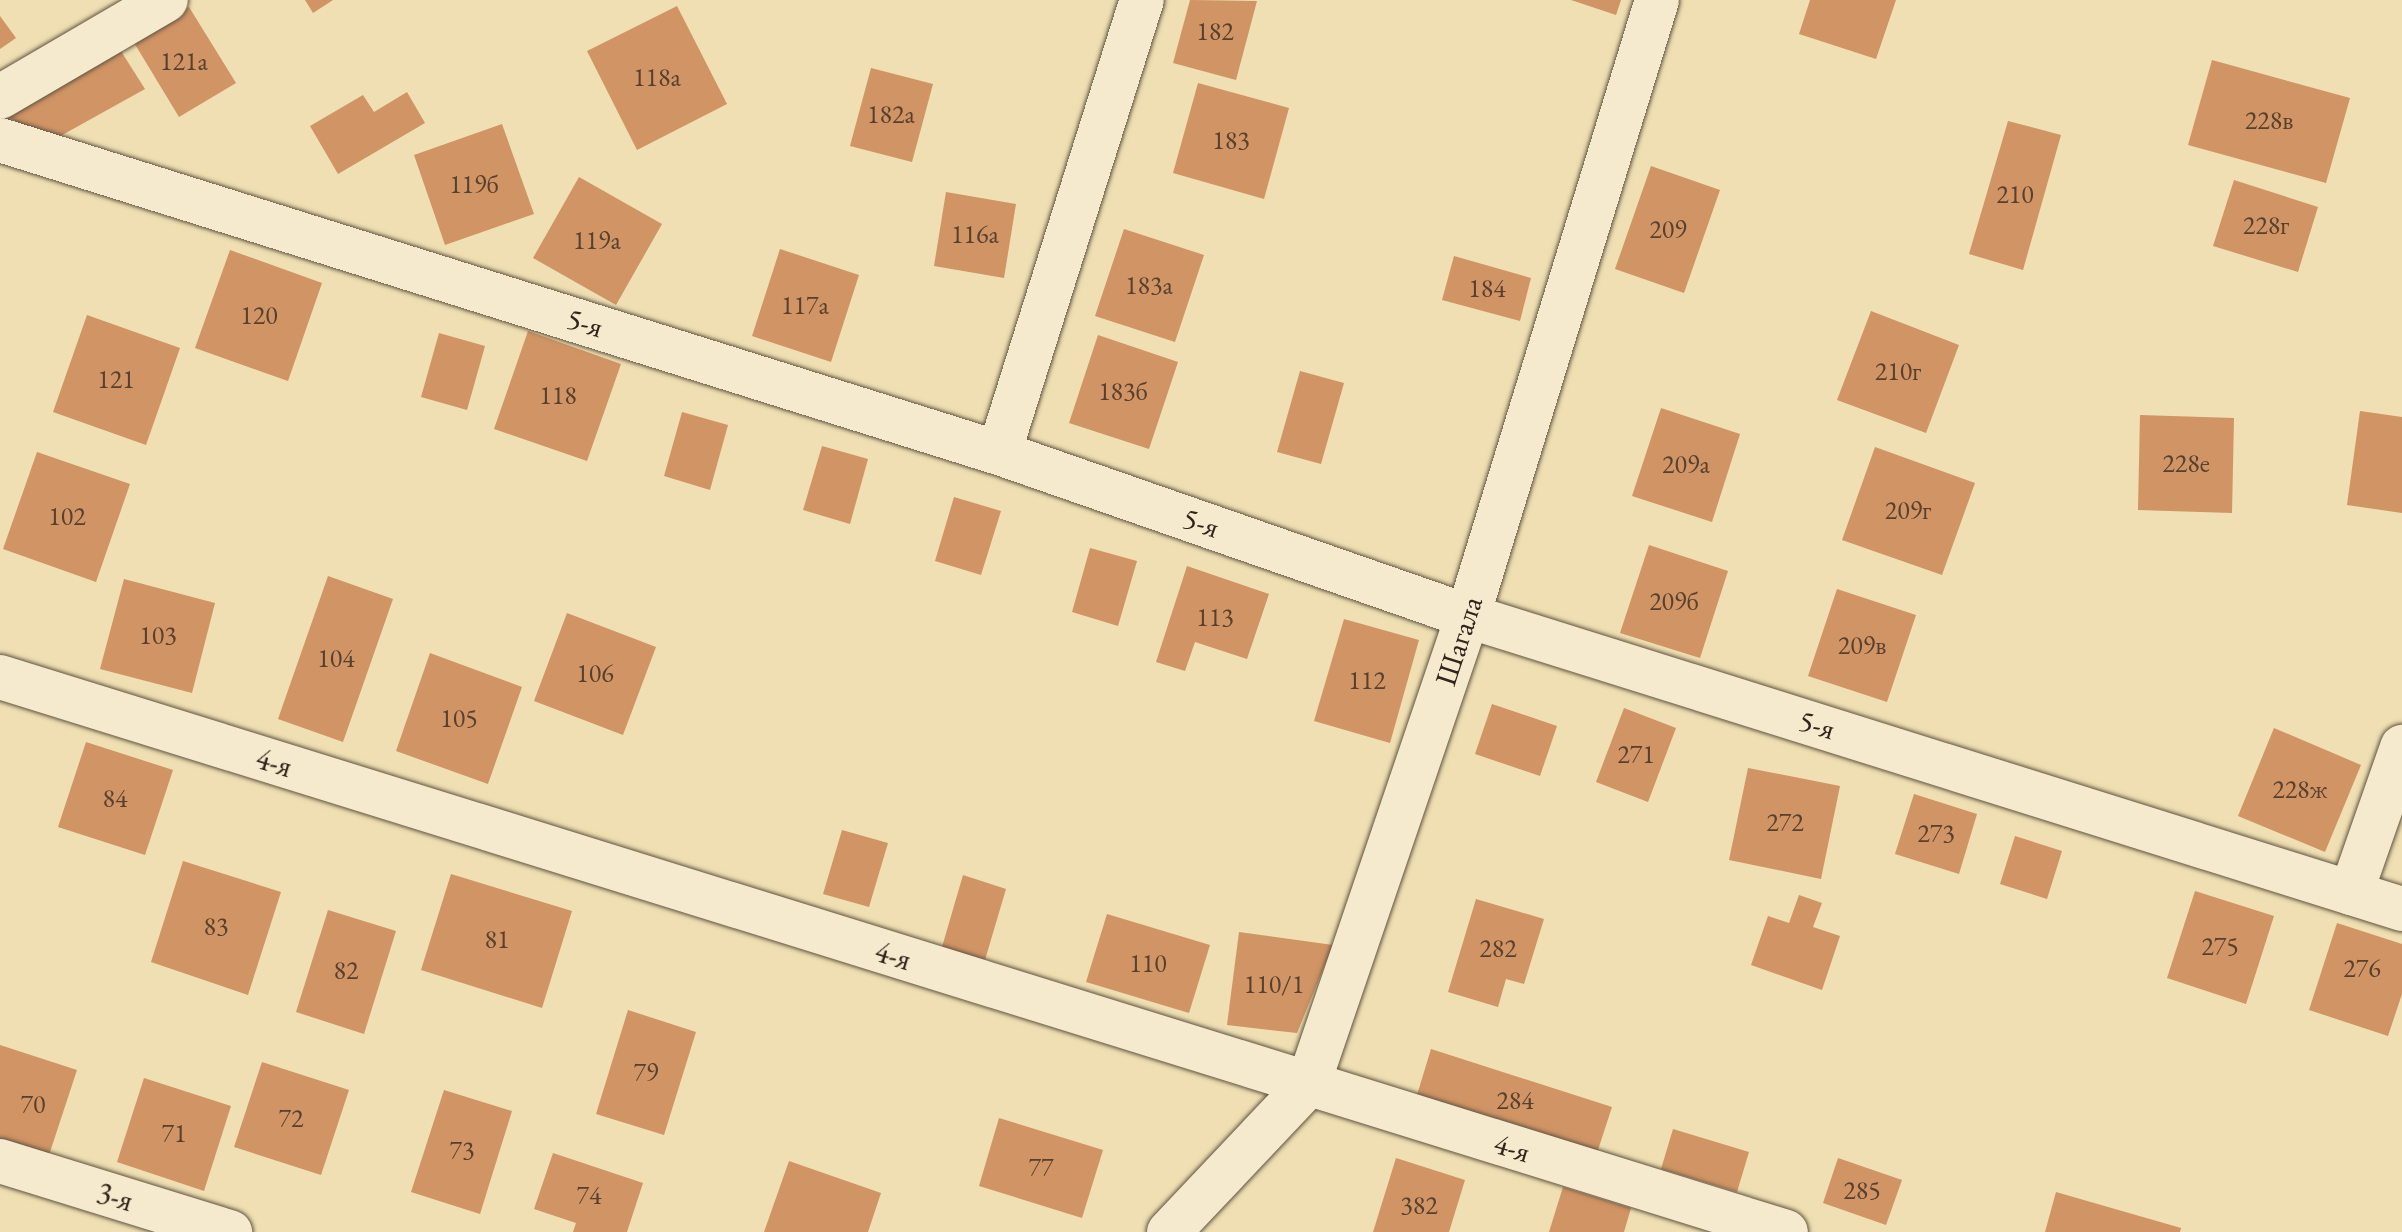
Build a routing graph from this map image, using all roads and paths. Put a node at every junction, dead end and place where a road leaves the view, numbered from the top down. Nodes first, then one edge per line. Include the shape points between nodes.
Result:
1 (166, 0) edge
2 (1142, 0) edge
3 (1657, 0) edge
4 (0, 97) edge
5 (0, 140) edge
6 (999, 453) junction
7 (1468, 616) junction
8 (0, 677) edge
9 (2402, 747) edge
10 (2351, 893) junction
11 (2402, 909) edge
12 (1308, 1085) junction
13 (0, 1161) edge
14 (230, 1232) edge
15 (1169, 1232) edge
16 (1786, 1232) edge

1 - 4 street
2 - 6 street
3 - 7 street, Шагала
5 - 6 street, 5-я
6 - 7 street, 5-я
7 - 10 street, 5-я
7 - 12 street, Шагала
8 - 12 street, 4-я
9 - 10 street
10 - 11 street, 5-я
12 - 15 street, Шагала
12 - 16 street, 4-я
13 - 14 street, 3-я

